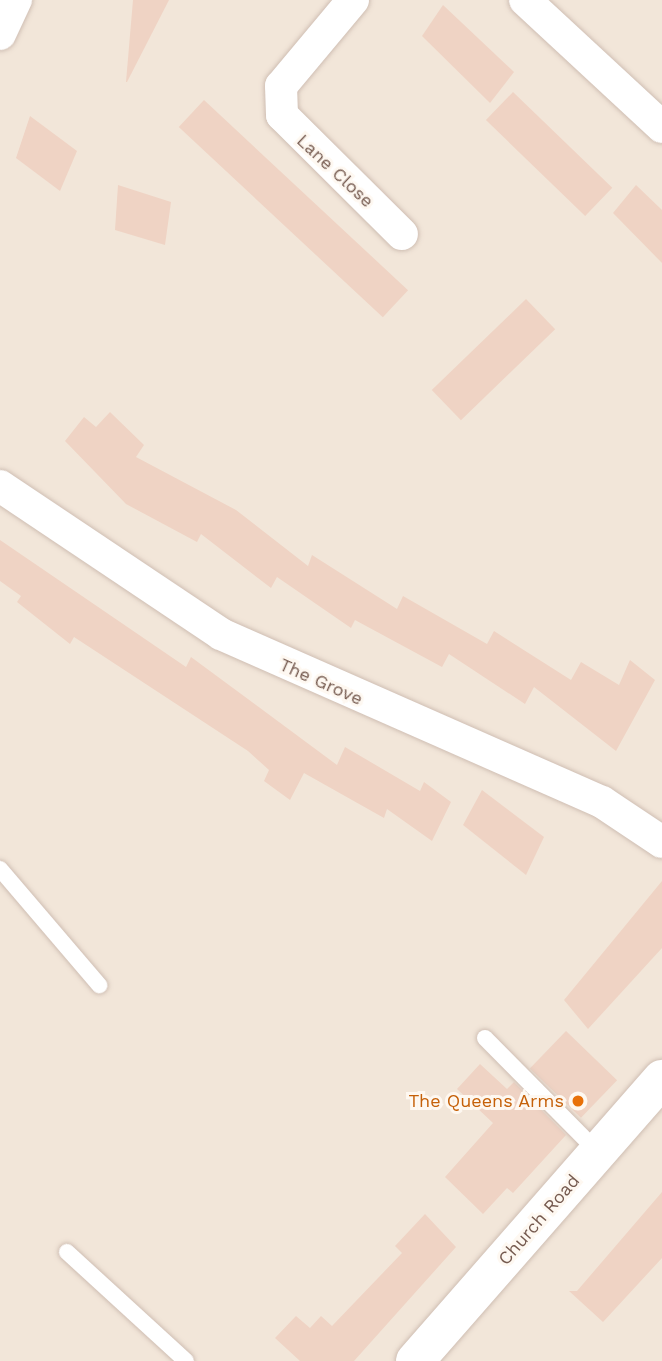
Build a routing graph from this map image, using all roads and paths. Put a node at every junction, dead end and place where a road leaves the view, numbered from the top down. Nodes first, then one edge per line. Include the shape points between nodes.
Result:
1 (16, 0) edge
2 (353, 0) edge
3 (525, 0) edge
4 (0, 34) edge
5 (662, 127) edge
6 (402, 234) dead end
7 (0, 486) edge
8 (662, 842) edge
9 (0, 869) edge
10 (99, 985) dead end
11 (485, 1038) dead end
12 (662, 1079) edge
13 (598, 1152) junction
14 (67, 1252) dead end
15 (186, 1361) edge
16 (415, 1361) edge

1 - 4 street
2 - 6 street, Lane Close via 281,86 282,114
3 - 5 street
7 - 8 street, The Grove via 221,634 300,675 601,802
9 - 10 lane
11 - 13 lane
12 - 13 main road, Church Road
13 - 16 main road, Church Road
14 - 15 lane

